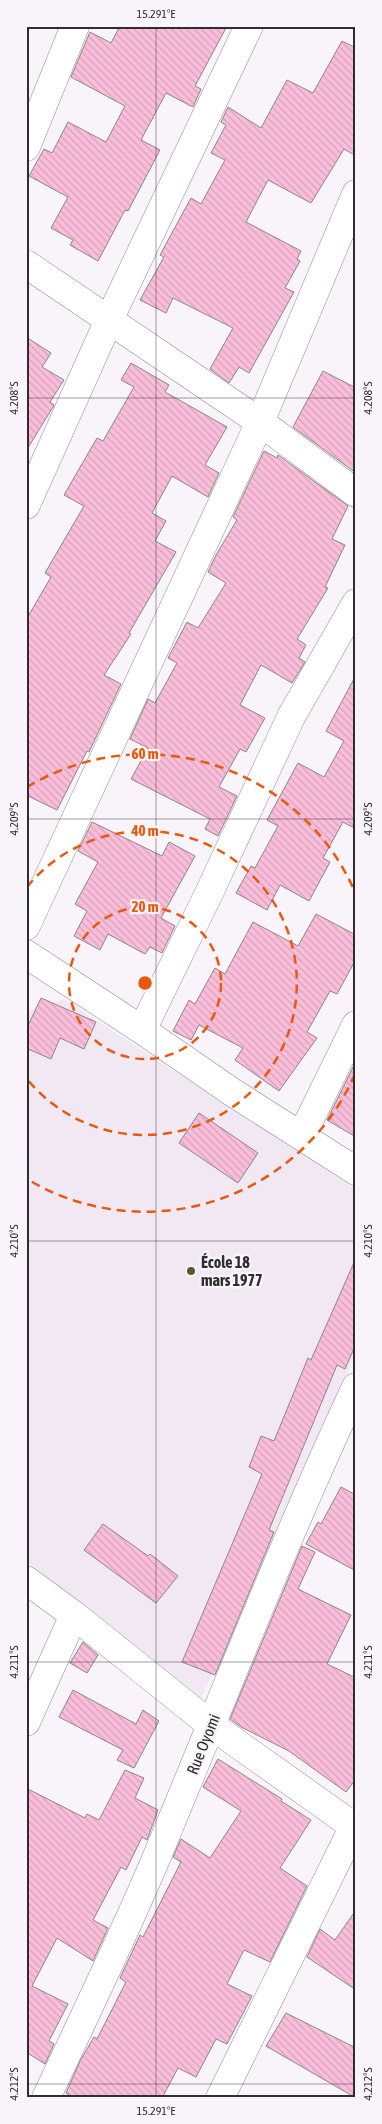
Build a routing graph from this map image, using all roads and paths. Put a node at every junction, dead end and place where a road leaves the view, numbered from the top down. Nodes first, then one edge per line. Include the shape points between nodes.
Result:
1 (75, 26) edge
2 (249, 26) edge
3 (26, 147) edge
4 (356, 194) edge
5 (26, 264) edge
6 (109, 320) junction
7 (260, 422) junction
8 (356, 493) edge
9 (26, 505) edge
10 (356, 603) edge
11 (26, 926) edge
12 (26, 954) edge
13 (356, 1025) edge
14 (142, 1030) junction
15 (302, 1135) junction
16 (356, 1170) edge
17 (356, 1387) edge
18 (26, 1580) edge
19 (74, 1615) junction
20 (26, 1722) edge
21 (211, 1726) junction
22 (355, 1826) edge
23 (46, 2098) edge
24 (220, 2098) edge

1 - 3 street
2 - 6 street
4 - 7 street
5 - 6 street
6 - 7 street
6 - 9 street
7 - 8 street
7 - 11 street
10 - 14 street via 291,717
12 - 14 street
13 - 15 street
14 - 15 street
15 - 16 street
17 - 21 street, Rue Oyomi via 318,1468
18 - 19 street
19 - 20 street
19 - 21 street
21 - 22 street
21 - 23 street, Rue Oyomi via 154,1863
22 - 24 street

